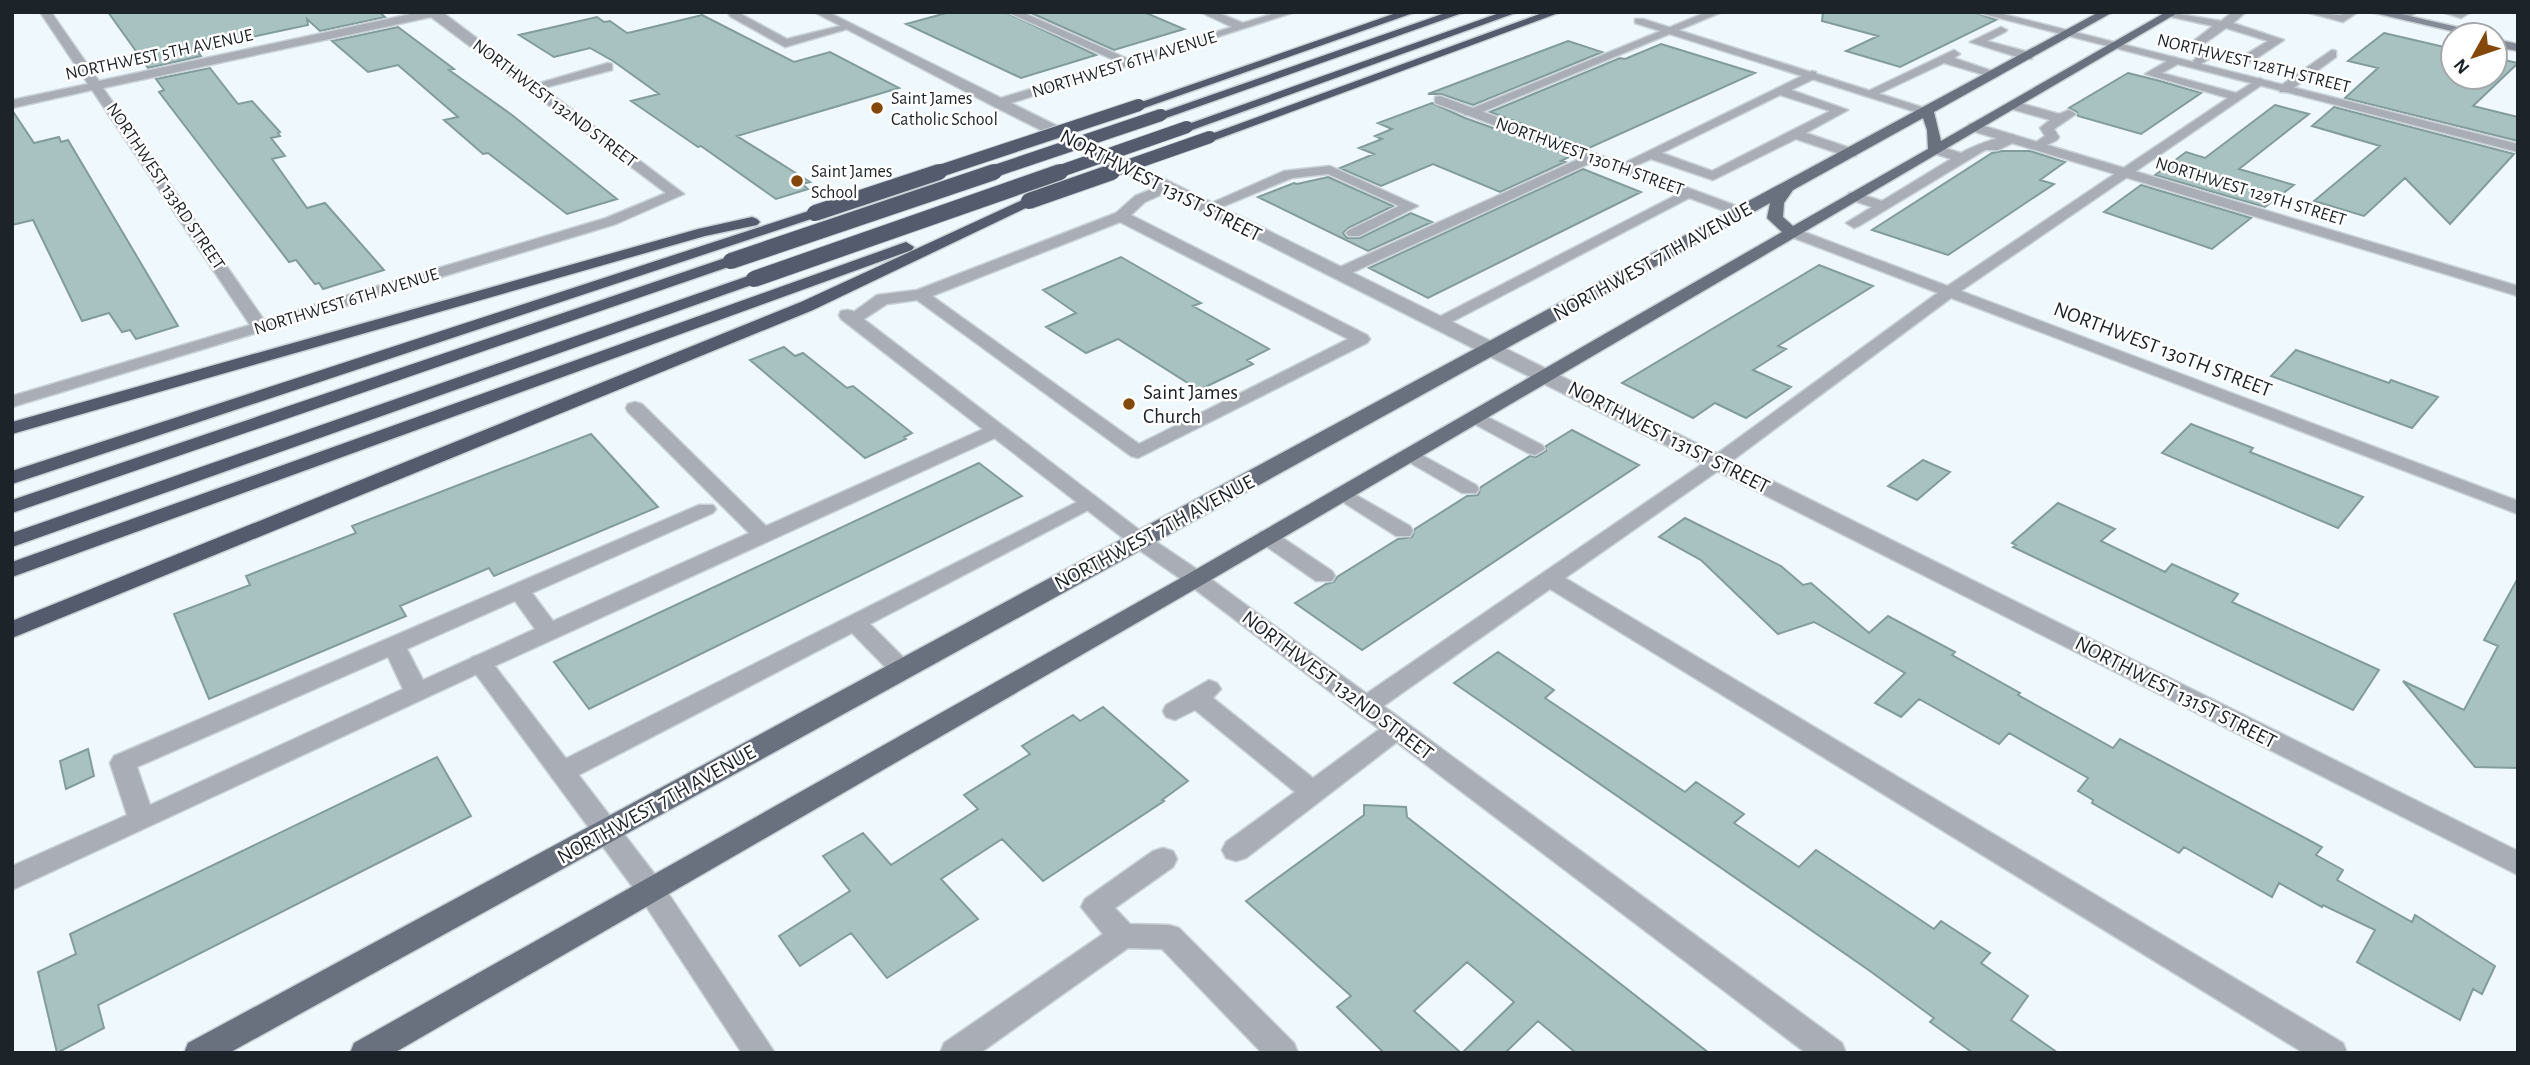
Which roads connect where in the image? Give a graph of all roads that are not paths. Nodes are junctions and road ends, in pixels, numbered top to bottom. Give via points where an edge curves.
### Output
1 (46, 12) edge
2 (819, 12) edge
3 (1012, 12) edge
4 (1205, 12) edge
5 (1290, 12) edge
6 (1411, 12) edge
7 (1460, 12) edge
8 (1513, 12) edge
9 (1556, 12) edge
10 (1717, 12) edge
11 (1981, 12) edge
12 (2108, 12) edge
13 (2241, 12) edge
14 (2311, 12) edge
15 (2353, 12) edge
16 (2361, 12) edge
17 (2375, 12) edge
18 (2447, 12) edge
19 (2466, 12) edge
20 (434, 13) edge
21 (2172, 13) edge
22 (2401, 14) edge
23 (735, 15) dead end
24 (1639, 21) dead end
25 (2439, 23) edge
26 (2223, 25) junction
27 (848, 27) junction
28 (1243, 27) junction
29 (2001, 30) dead end
30 (2439, 30) edge
31 (1671, 31) junction
32 (2067, 34) junction
33 (2115, 46) junction
34 (2209, 54) junction
35 (2332, 54) dead end
36 (2028, 56) junction
37 (2174, 61) junction
38 (1129, 62) junction
39 (2192, 65) junction
40 (608, 67) dead end
41 (1995, 74) junction
42 (1812, 75) junction
43 (2260, 82) junction
44 (98, 85) junction
45 (532, 87) junction
46 (2284, 89) junction
47 (1780, 91) junction
48 (1870, 93) junction
49 (2238, 97) junction
50 (1440, 100) dead end
51 (998, 103) junction
52 (12, 104) edge
53 (1960, 105) junction
54 (2013, 105) junction
55 (1927, 111) junction
56 (1471, 112) junction
57 (1974, 127) junction
58 (1795, 134) junction
59 (2011, 138) junction
60 (2037, 146) junction
61 (2518, 148) edge
62 (1935, 149) junction
63 (1851, 153) junction
64 (1650, 154) junction
65 (1592, 157) junction
66 (1962, 158) junction
67 (1621, 168) junction
68 (1902, 169) junction
69 (2125, 173) junction
70 (1930, 177) junction
71 (1788, 186) junction
72 (1167, 187) junction
73 (1688, 193) junction
74 (677, 194) joint
75 (1854, 196) junction
76 (1029, 201) junction
77 (1884, 206) junction
78 (1208, 208) junction
79 (1740, 212) junction
80 (1121, 216) junction
81 (1854, 223) dead end
82 (1791, 232) junction
83 (1354, 233) dead end
84 (707, 239) junction
85 (1339, 273) junction
86 (2518, 291) edge
87 (1949, 292) junction
88 (920, 295) junction
89 (1436, 323) junction
90 (260, 327) junction
91 (1492, 350) junction
92 (1544, 375) junction
93 (12, 402) edge
94 (635, 408) dead end
95 (1474, 416) junction
96 (12, 428) edge
97 (997, 430) junction
98 (1535, 449) dead end
99 (1409, 454) junction
100 (1718, 462) junction
101 (12, 478) edge
102 (1469, 489) dead end
103 (1342, 493) junction
104 (1089, 502) junction
105 (12, 507) edge
106 (2518, 508) edge
107 (706, 509) dead end
108 (1403, 531) dead end
109 (763, 535) junction
110 (1267, 537) junction
111 (12, 540) edge
112 (1139, 540) junction
113 (12, 570) edge
114 (1324, 576) dead end
115 (1195, 579) junction
116 (1550, 579) junction
117 (519, 591) junction
118 (854, 622) junction
119 (12, 630) edge
120 (549, 631) junction
121 (393, 645) junction
122 (480, 663) junction
123 (902, 670) junction
124 (417, 692) junction
125 (1193, 699) dead end
126 (1366, 706) junction
127 (1397, 729) junction
128 (562, 772) junction
129 (1313, 793) junction
130 (142, 820) junction
131 (608, 831) junction
132 (1236, 850) dead end
133 (1163, 859) dead end
134 (2518, 864) edge
135 (12, 879) edge
136 (650, 889) junction
137 (1123, 936) junction
138 (199, 1053) edge
139 (365, 1053) edge
140 (760, 1053) edge
141 (955, 1053) edge
142 (1283, 1053) edge
143 (1831, 1053) edge
144 (2332, 1053) edge

1 - 44 street, NORTHWEST 133RD STREET
2 - 27 street, NORTHWEST 131ST STREET
3 - 38 street
4 - 28 street
5 - 28 street, NORTHWEST 6TH AVENUE
6 - 84 highway, bridge via 815,213
7 - 105 highway, bridge
8 - 111 highway, bridge
9 - 76 highway, bridge
10 - 31 street
11 - 32 street, NORTHWEST 128TH STREET
12 - 32 main road, NORTHWEST 7TH AVENUE
13 - 26 street
14 - 15 street via 2343,19
16 - 30 street
17 - 22 street
18 - 19 street
20 - 44 street, NORTHWEST 5TH AVENUE
20 - 45 street, NORTHWEST 132ND STREET
21 - 26 street
21 - 33 main road, NORTHWEST 7TH AVENUE
22 - 25 street
23 - 27 street via 785,43
24 - 31 street
26 - 34 street via 2189,49
26 - 34 street via 2278,40 2247,59
27 - 51 street, NORTHWEST 131ST STREET
28 - 38 street, NORTHWEST 6TH AVENUE
29 - 36 street via 1976,42
31 - 42 street
31 - 56 street
32 - 33 street, NORTHWEST 128TH STREET
32 - 36 main road, NORTHWEST 7TH AVENUE
33 - 37 street, NORTHWEST 128TH STREET
33 - 54 main road, NORTHWEST 7TH AVENUE
34 - 39 street
35 - 46 street
36 - 41 main road, NORTHWEST 7TH AVENUE
37 - 39 street, NORTHWEST 128TH STREET
37 - 49 street via 2151,74
38 - 51 street, NORTHWEST 6TH AVENUE
39 - 43 street, NORTHWEST 128TH STREET
40 - 45 street
41 - 48 street via 1948,57
41 - 53 main road, NORTHWEST 7TH AVENUE
42 - 47 street
42 - 48 street
43 - 46 street, NORTHWEST 128TH STREET
43 - 49 street
44 - 52 street, NORTHWEST 5TH AVENUE
44 - 90 street, NORTHWEST 133RD STREET
45 - 74 street, NORTHWEST 132ND STREET
46 - 61 street, NORTHWEST 128TH STREET
47 - 58 street via 1841,110
47 - 64 street
48 - 55 street
49 - 69 street
50 - 56 street, NORTHWEST 130TH STREET
51 - 72 street, NORTHWEST 131ST STREET
53 - 55 main road, NORTHWEST 7TH AVENUE
53 - 57 main road
54 - 57 main road, NORTHWEST 7TH AVENUE
54 - 60 street via 2065,117 2047,128 2052,138
55 - 62 main road
55 - 63 main road, NORTHWEST 7TH AVENUE
56 - 65 street, NORTHWEST 130TH STREET
57 - 59 street, NORTHWEST 129TH STREET
57 - 62 main road, NORTHWEST 7TH AVENUE
58 - 63 street
58 - 64 street via 1713,176
59 - 60 street, NORTHWEST 129TH STREET
59 - 66 street
60 - 69 street, NORTHWEST 129TH STREET
62 - 66 street
62 - 68 main road, NORTHWEST 7TH AVENUE
63 - 71 main road, NORTHWEST 7TH AVENUE
64 - 67 street
65 - 67 street, NORTHWEST 130TH STREET
65 - 85 street
66 - 70 street
67 - 73 street, NORTHWEST 130TH STREET
68 - 70 street
68 - 75 main road, NORTHWEST 7TH AVENUE
69 - 86 street, NORTHWEST 129TH STREET
69 - 87 street
70 - 77 street
71 - 79 main road, NORTHWEST 7TH AVENUE
71 - 82 main road via 1777,203 1775,218
72 - 78 street, NORTHWEST 131ST STREET
72 - 80 street via 1140,198
73 - 79 street, NORTHWEST 130TH STREET
73 - 89 street
74 - 90 street, NORTHWEST 6TH AVENUE via 611,221
75 - 77 street
75 - 82 main road, NORTHWEST 7TH AVENUE
76 - 113 highway
76 - 119 highway via 807,306
77 - 81 street
78 - 83 street via 1289,174 1330,170 1411,206
78 - 85 street, NORTHWEST 131ST STREET
79 - 91 main road, NORTHWEST 7TH AVENUE
80 - 88 street
80 - 88 street via 1361,339 1138,452
82 - 87 street, NORTHWEST 130TH STREET
82 - 92 main road, NORTHWEST 7TH AVENUE
84 - 96 highway
84 - 101 highway
85 - 89 street, NORTHWEST 131ST STREET
87 - 100 street
87 - 106 street, NORTHWEST 130TH STREET
88 - 97 street, NORTHWEST 132ND STREET via 883,299 850,317
89 - 91 street, NORTHWEST 131ST STREET
90 - 93 street, NORTHWEST 6TH AVENUE
91 - 92 street, NORTHWEST 131ST STREET
91 - 112 main road, NORTHWEST 7TH AVENUE
92 - 95 main road, NORTHWEST 7TH AVENUE
92 - 100 street, NORTHWEST 131ST STREET
94 - 109 street
95 - 98 street
95 - 99 main road, NORTHWEST 7TH AVENUE
97 - 104 street, NORTHWEST 132ND STREET
97 - 109 street
99 - 102 street
99 - 103 main road, NORTHWEST 7TH AVENUE
100 - 116 street
100 - 134 street, NORTHWEST 131ST STREET
103 - 108 street
103 - 110 main road, NORTHWEST 7TH AVENUE
104 - 112 street, NORTHWEST 132ND STREET
104 - 118 street
107 - 117 street
109 - 120 street
110 - 114 street
110 - 115 main road, NORTHWEST 7TH AVENUE
112 - 115 street, NORTHWEST 132ND STREET
112 - 123 main road, NORTHWEST 7TH AVENUE
115 - 126 street, NORTHWEST 132ND STREET
115 - 136 main road, NORTHWEST 7TH AVENUE
116 - 126 street
116 - 144 street
117 - 120 street
117 - 121 street
118 - 123 street
118 - 128 street
120 - 122 street
121 - 124 street
121 - 130 street via 123,763
122 - 124 street
122 - 128 street
123 - 131 main road, NORTHWEST 7TH AVENUE
124 - 130 street
125 - 129 street
126 - 127 street, NORTHWEST 132ND STREET
127 - 129 street
127 - 143 street, NORTHWEST 132ND STREET
128 - 131 street
129 - 132 street
130 - 135 street
131 - 136 street
131 - 138 main road, NORTHWEST 7TH AVENUE
133 - 137 street via 1095,907
136 - 139 main road, NORTHWEST 7TH AVENUE
136 - 140 street
137 - 141 street
137 - 142 street via 1169,937

